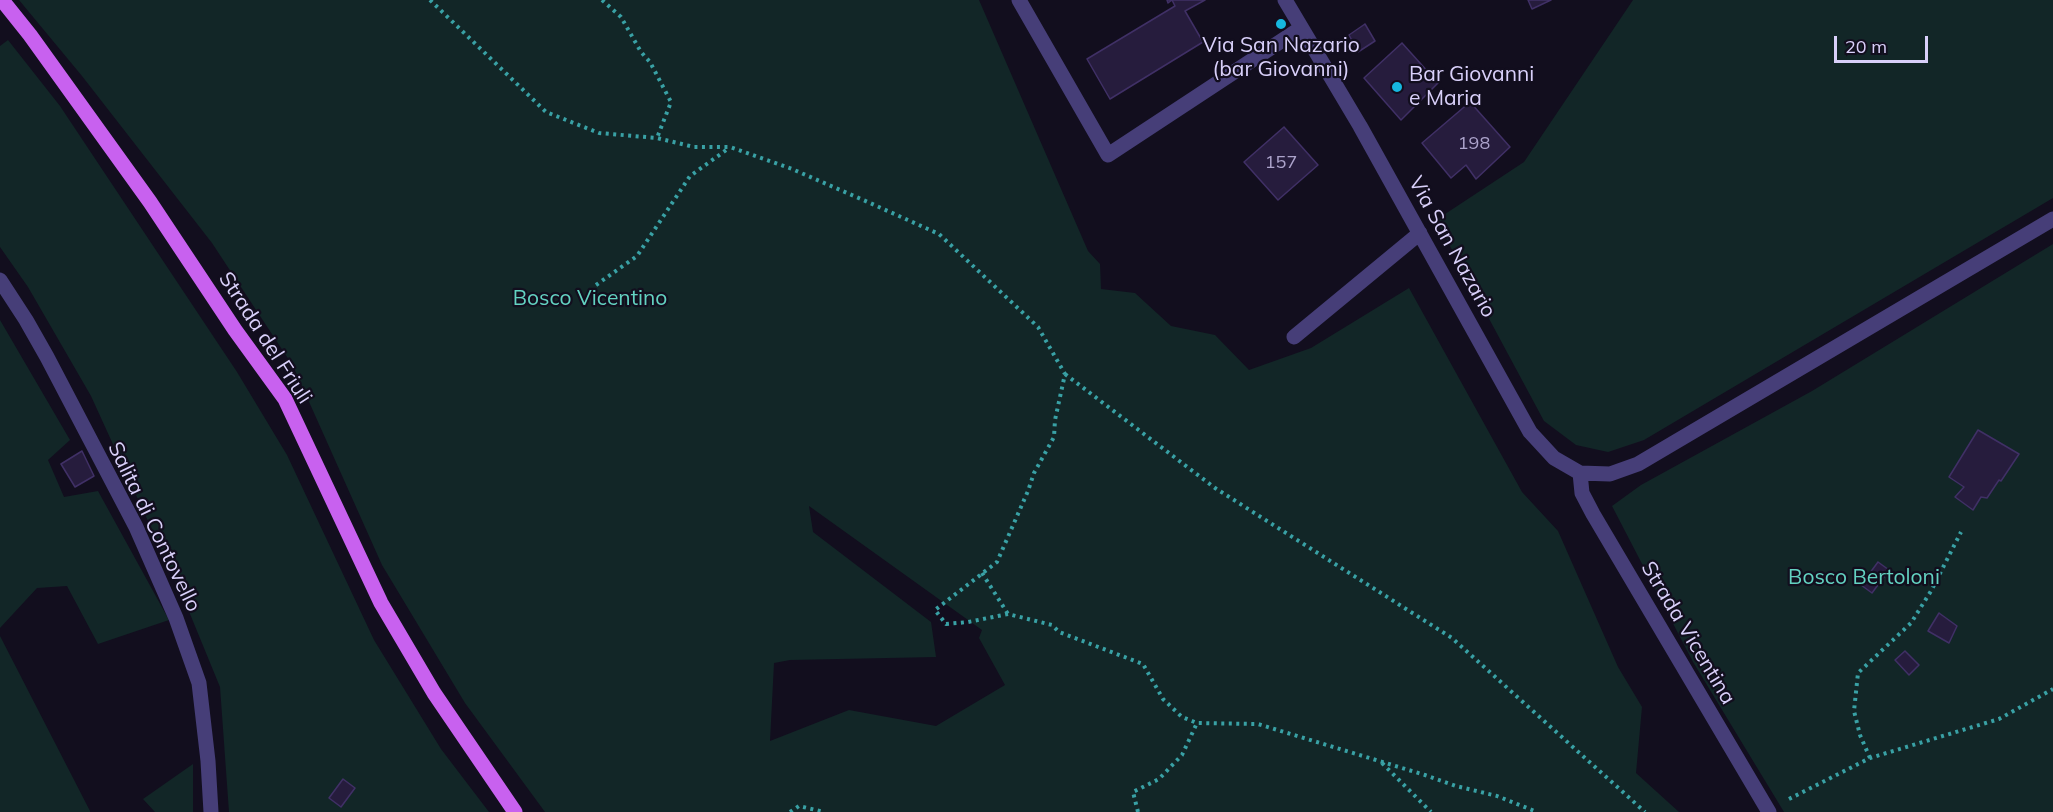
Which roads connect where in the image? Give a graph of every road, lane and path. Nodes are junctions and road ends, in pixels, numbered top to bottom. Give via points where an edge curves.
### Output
1 (2, 0) edge
2 (430, 0) edge
3 (602, 0) edge
4 (1019, 0) edge
5 (1285, 0) edge
6 (1301, 28) junction
7 (657, 138) junction
8 (729, 147) junction
9 (2053, 219) edge
10 (1420, 233) junction
11 (0, 280) edge
12 (596, 285) dead end
13 (1294, 337) dead end
14 (1065, 374) junction
15 (1580, 473) junction
16 (1961, 532) dead end
17 (982, 573) junction
18 (1008, 614) junction
19 (2053, 689) edge
20 (1197, 723) junction
21 (1870, 758) junction
22 (1382, 762) junction
23 (1769, 811) edge
24 (212, 812) edge
25 (515, 812) edge
26 (790, 812) edge
27 (824, 812) edge
28 (1138, 812) edge
29 (1431, 812) edge
30 (1537, 812) edge
31 (1646, 812) edge

1 - 25 main road, Strada del Friuli via 150,202 285,399 381,603 434,693
2 - 7 path via 546,112 599,133
3 - 7 path via 621,17 671,102
4 - 6 street via 1108,155
5 - 6 street, Via San Nazario
6 - 10 street, Via San Nazario
7 - 8 path via 694,147
8 - 12 path via 690,176 637,256
8 - 14 path via 792,169 939,234 1038,327
9 - 15 street via 1638,464 1610,474
10 - 13 street
10 - 15 street, Via San Nazario via 1530,432 1554,458
11 - 24 street, Salita di Contovello via 42,348 135,527 176,618 199,683
14 - 17 path via 1054,437 996,562
14 - 31 path via 1215,488 1452,638
15 - 23 street, Strada Vicentina via 1582,493 1593,514
16 - 21 path via 1911,623 1858,673 1854,711
17 - 18 path
17 - 18 path via 935,610 946,624
18 - 20 path via 1052,625 1059,632 1143,664 1163,699 1182,717
19 - 21 path via 1999,719
20 - 22 path via 1258,724
20 - 28 path via 1182,755 1160,779 1133,792
21 - 23 path
22 - 29 path
22 - 30 path
26 - 27 path via 799,806

